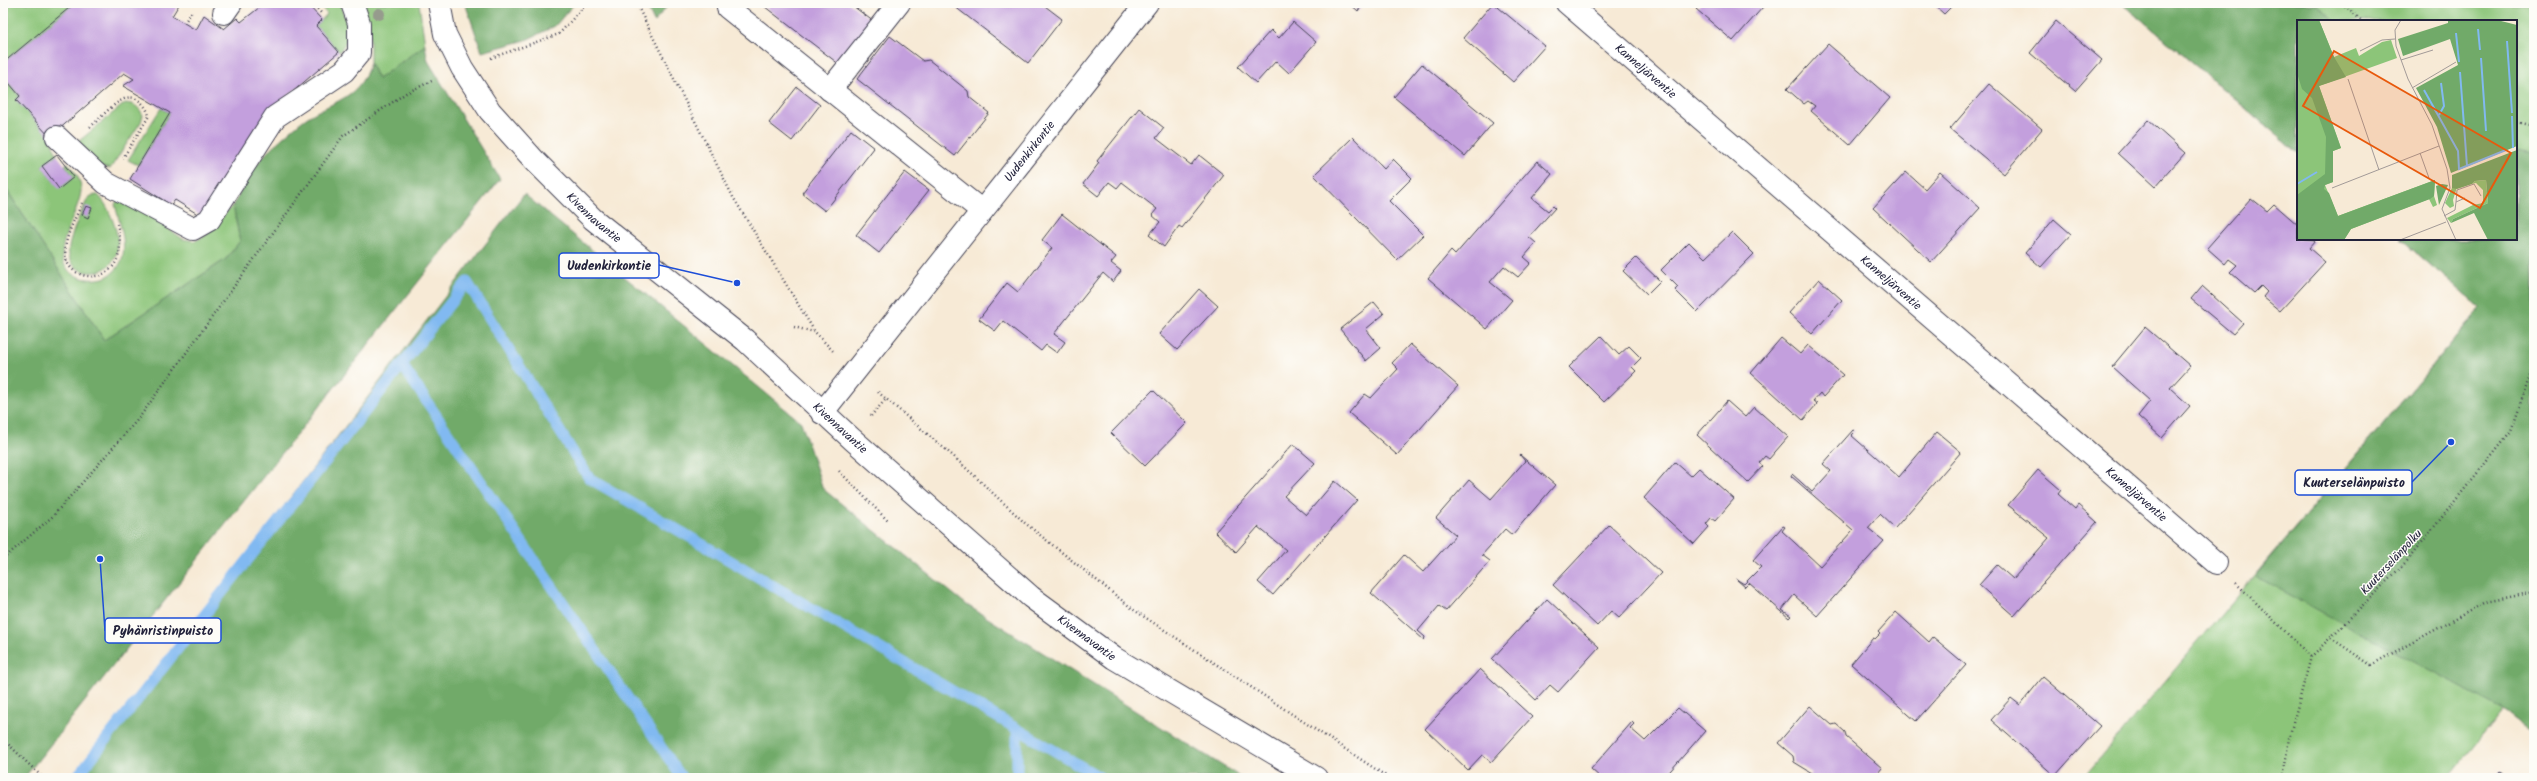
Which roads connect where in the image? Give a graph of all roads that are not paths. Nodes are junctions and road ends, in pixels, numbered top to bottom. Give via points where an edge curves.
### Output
1 (352, 3) edge
2 (439, 3) edge
3 (899, 3) edge
4 (1147, 3) edge
5 (1567, 3) edge
6 (728, 8) dead end
7 (830, 90) junction
8 (61, 142) road end
9 (982, 211) junction
10 (822, 413) junction
11 (2216, 563) road end
12 (1316, 778) edge

1 - 8 street via 359,23 359,53 344,71 275,117 209,220 193,229 106,183
2 - 10 street, Kivennavantie via 445,34 462,68 495,116 535,161 590,216 745,340
3 - 7 street
4 - 9 street, Uudenkirkontie
5 - 11 street, Kanneljärventie
6 - 7 street
7 - 9 street
9 - 10 street, Uudenkirkontie
10 - 12 street, Kivennavantie via 1031,597 1079,633 1128,667

